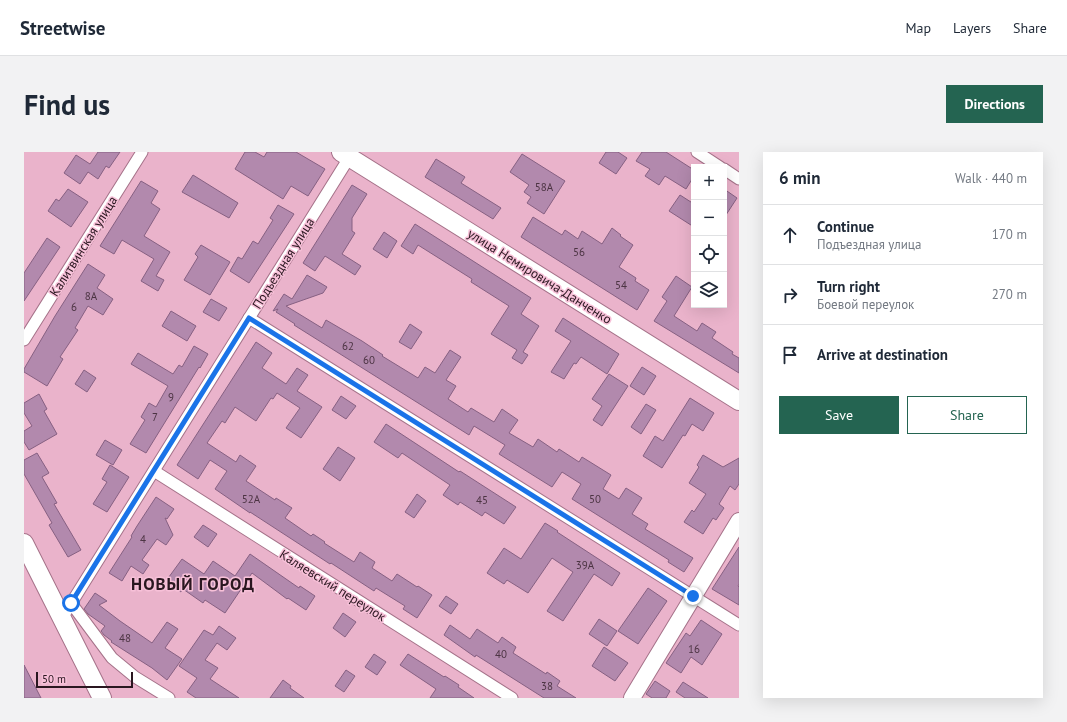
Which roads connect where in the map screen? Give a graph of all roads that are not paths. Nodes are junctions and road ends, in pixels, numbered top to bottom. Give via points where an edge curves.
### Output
1 (142, 152) edge
2 (697, 152) edge
3 (347, 154) edge
4 (715, 164) edge
5 (727, 171) edge
6 (739, 179) edge
7 (249, 318) junction
8 (24, 340) edge
9 (739, 401) edge
10 (154, 471) junction
11 (739, 521) edge
12 (24, 543) edge
13 (693, 596) junction
14 (71, 603) junction
15 (62, 618) junction
16 (739, 626) edge
17 (102, 698) edge
18 (169, 698) edge
19 (512, 698) edge
20 (632, 698) edge

1 - 8 street, Калитвинская улица
2 - 4 street
3 - 7 street, Подъездная улица
3 - 9 main road, улица Немировича-Данченко
5 - 6 street
7 - 10 street, Подъездная улица
7 - 13 street
10 - 14 street, Подъездная улица
10 - 19 street, Каляевский переулок
11 - 13 street
12 - 15 main road
13 - 16 street
13 - 20 street
14 - 15 street, Подъездная улица
14 - 18 street via 112,658
15 - 17 main road

